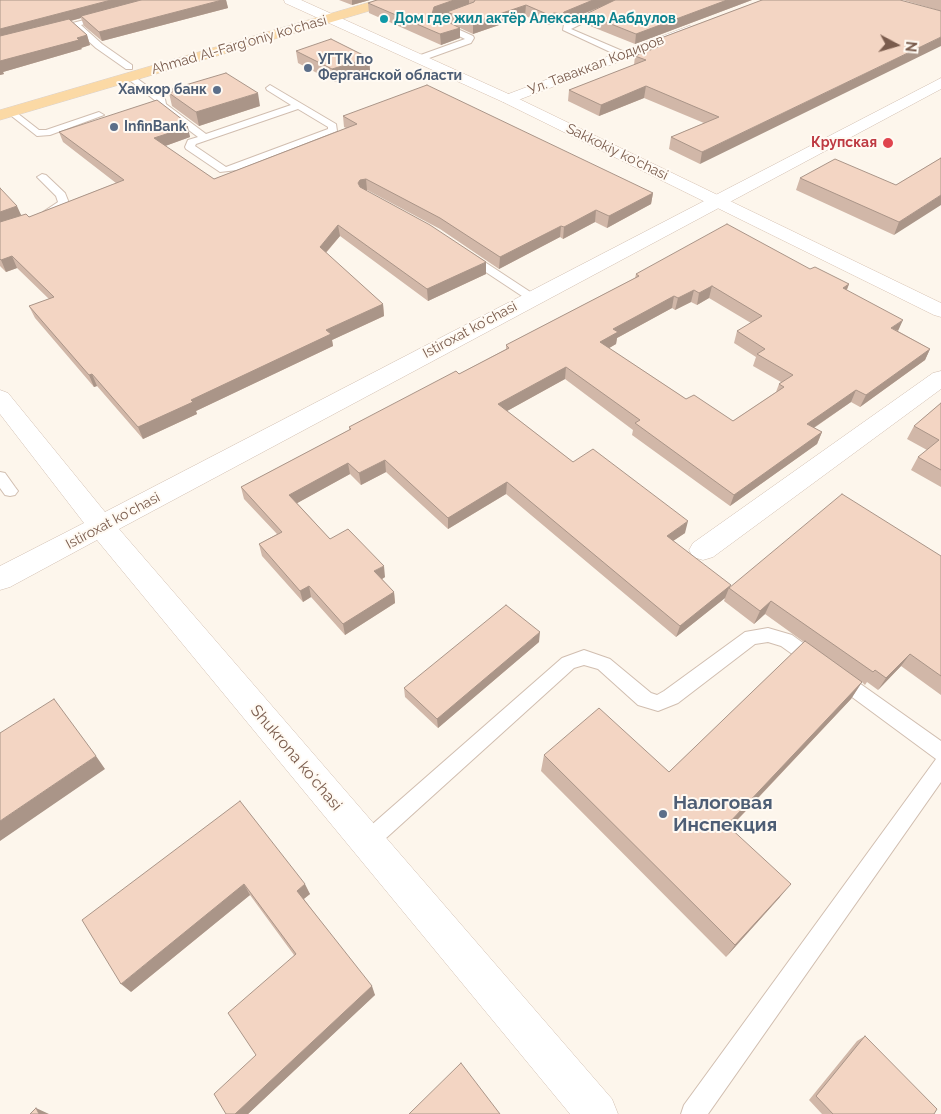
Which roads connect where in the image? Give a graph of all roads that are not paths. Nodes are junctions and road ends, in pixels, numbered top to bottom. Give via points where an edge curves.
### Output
1 (290, 0) edge
2 (360, 0) edge
3 (391, 0) edge
4 (611, 8) edge
5 (470, 9) edge
6 (111, 14) edge
7 (322, 16) junction
8 (75, 24) junction
9 (706, 24) edge
10 (47, 31) edge
11 (624, 55) junction
12 (418, 59) junction
13 (130, 72) junction
14 (941, 83) edge
15 (270, 88) dead end
16 (508, 99) junction
17 (298, 105) junction
18 (4, 110) edge
19 (99, 115) dead end
20 (205, 138) junction
21 (42, 177) dead end
22 (716, 201) junction
23 (34, 218) edge
24 (460, 249) edge
25 (532, 297) junction
26 (941, 312) edge
27 (941, 378) edge
28 (0, 398) edge
29 (0, 477) edge
30 (10, 491) dead end
31 (102, 527) junction
32 (703, 550) dead end
33 (0, 579) edge
34 (941, 752) edge
35 (941, 766) edge
36 (367, 842) junction
37 (597, 1114) edge
38 (694, 1114) edge

1 - 7 street, Sakkokiy ko'chasi
2 - 7 main road, Ahmad Al-Farg'oniy ko'chasi
3 - 7 main road, Ahmad Al-Farg'oniy ko'chasi
4 - 11 lane via 568,26 567,30
5 - 12 lane via 437,22 470,38 468,41
6 - 8 lane
7 - 12 street, Sakkokiy ko'chasi
7 - 13 main road, Ahmad Al-Farg'oniy ko'chasi
8 - 10 lane
8 - 13 lane
9 - 11 street, Ул. Таваккал Кодиров
11 - 16 street, Ул. Таваккал Кодиров
12 - 16 street, Sakkokiy ko'chasi
13 - 18 main road, Ahmad Al-Farg'oniy ko'chasi
13 - 20 lane via 162,101 161,105
14 - 22 street, Istiroxat koʻchasi
15 - 17 lane
16 - 22 street, Sakkokiy ko'chasi
17 - 20 lane
17 - 20 lane via 333,126 332,131 224,170 190,147 191,142
18 - 19 lane via 37,133 47,133
21 - 23 lane via 62,196 64,203
22 - 25 street, Istiroxat koʻchasi
22 - 26 street, Sakkokiy ko'chasi
24 - 25 lane
25 - 31 street, Istiroxat koʻchasi
27 - 32 street
28 - 31 street, Shukrona koʻchasi
29 - 30 lane
31 - 33 street, Istiroxat koʻchasi
31 - 36 street, Shukrona koʻchasi
34 - 36 lane via 786,640 768,635 751,637 671,697 658,703 645,699 604,664 584,657 568,663
35 - 38 lane
36 - 37 street, Shukrona koʻchasi

